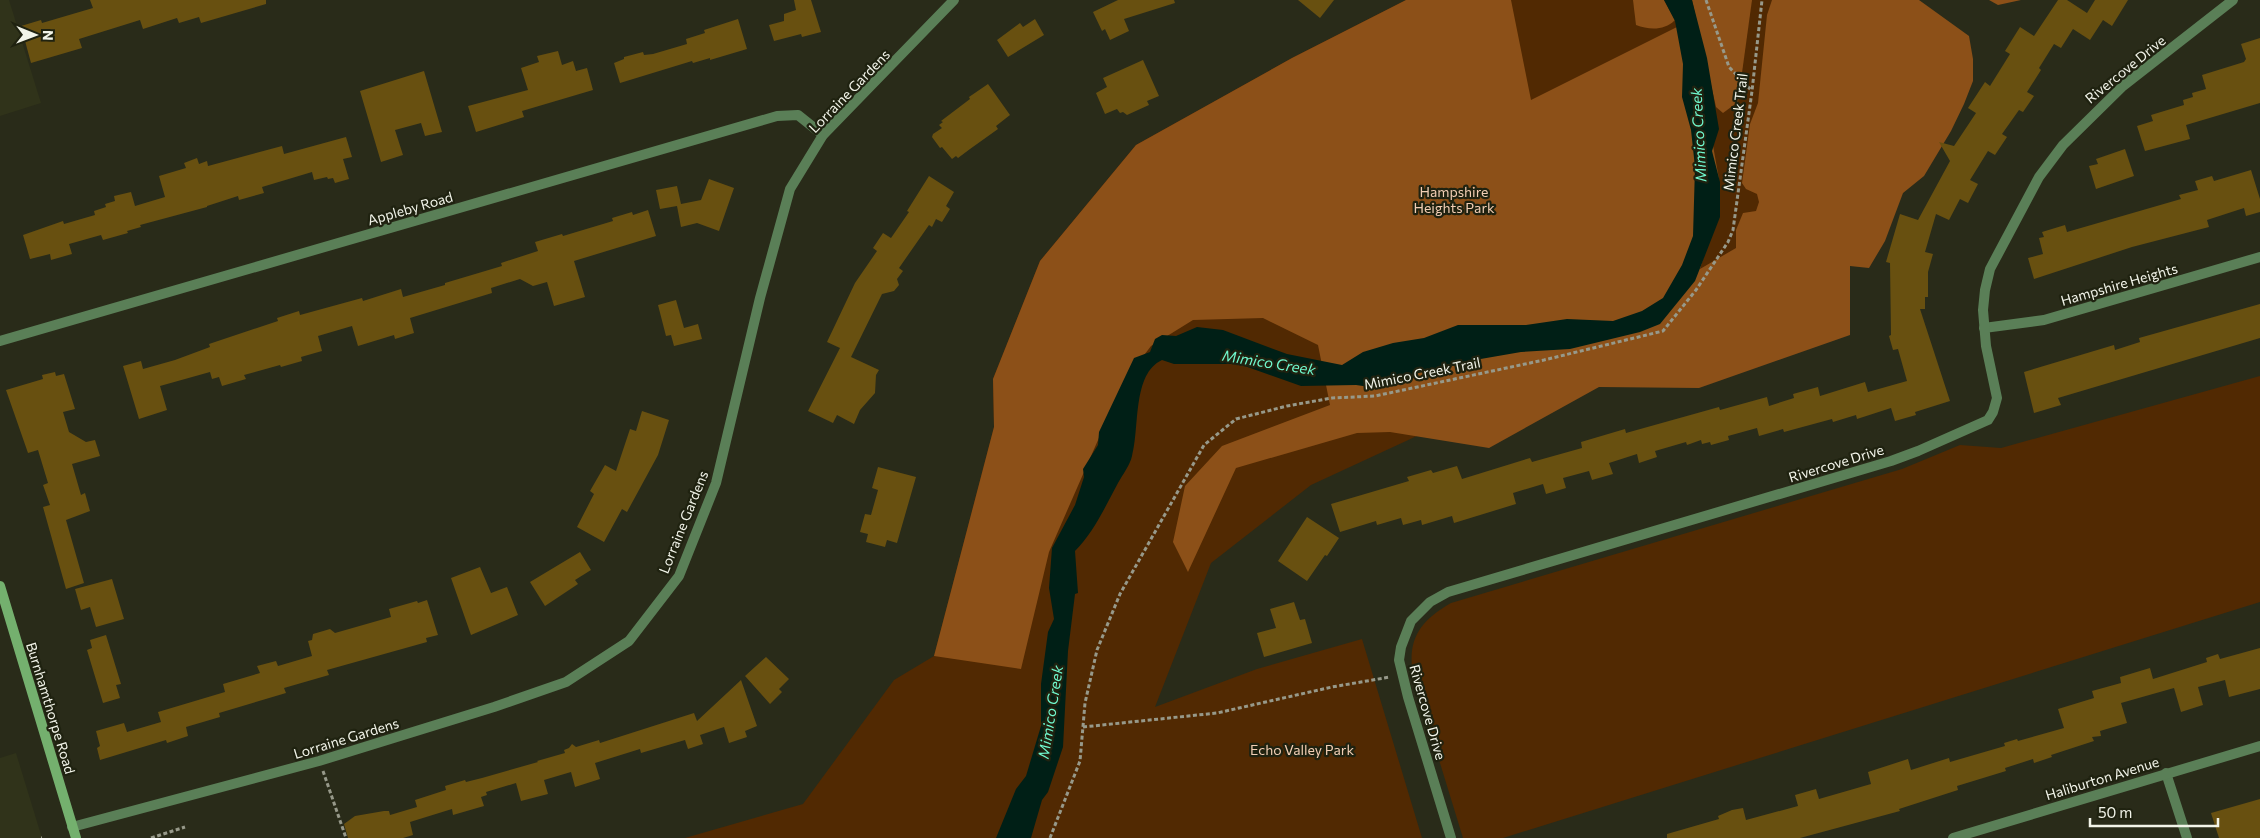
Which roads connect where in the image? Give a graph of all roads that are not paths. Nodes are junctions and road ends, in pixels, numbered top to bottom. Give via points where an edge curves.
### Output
1 (954, 0) edge
2 (2233, 0) edge
3 (823, 135) junction
4 (2260, 257) edge
5 (1984, 328) junction
6 (0, 340) edge
7 (0, 586) edge
8 (2, 599) edge
9 (2260, 746) edge
10 (2166, 773) junction
11 (72, 827) junction
12 (76, 838) edge
13 (1451, 838) edge
14 (1953, 838) edge
15 (2187, 838) edge

1 - 3 street, Lorraine Gardens
2 - 5 street, Rivercove Drive via 2123,86 2063,145 2039,177 1990,269 1985,290
3 - 6 street, Appleby Road via 798,115 777,116
3 - 11 street, Lorraine Gardens via 790,189 716,483 679,576 629,640 566,682 494,707 319,761
4 - 5 street, Hampshire Heights via 2044,320
5 - 13 street, Rivercove Drive via 1996,398 1994,412 1988,420 1891,461 1448,592 1430,602 1411,621 1400,647 1399,660 1401,676
7 - 8 main road, Burnhamthorpe Road
8 - 11 main road, Burnhamthorpe Road
9 - 10 street, Haliburton Avenue
10 - 14 street, Haliburton Avenue
10 - 15 street
11 - 12 main road, Burnhamthorpe Road

